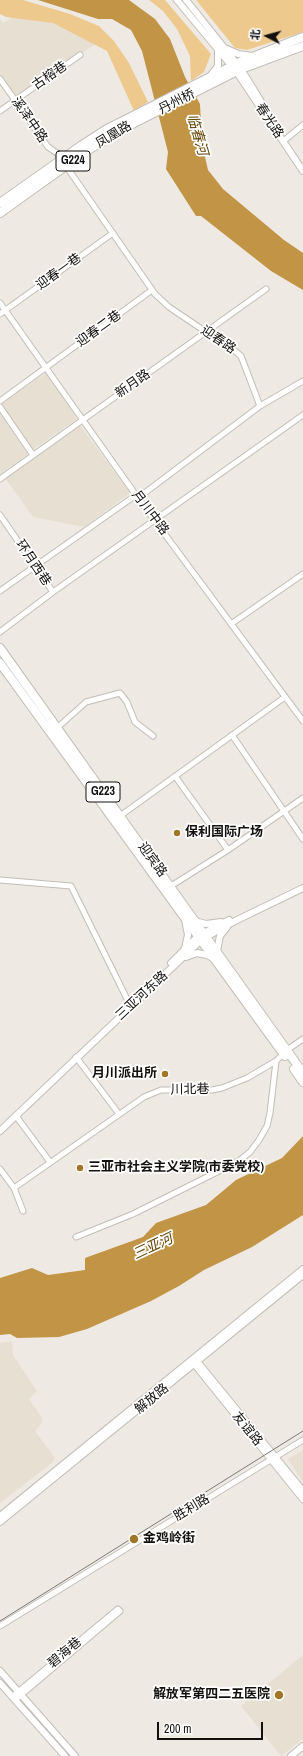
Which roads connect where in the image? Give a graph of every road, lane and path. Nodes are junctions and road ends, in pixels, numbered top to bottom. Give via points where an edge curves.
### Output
1 (177, 0) edge
2 (186, 0) edge
3 (303, 37) edge
4 (303, 46) edge
5 (220, 48) junction
6 (80, 55) dead end
7 (256, 55) junction
8 (236, 68) junction
9 (208, 78) junction
10 (0, 79) edge
11 (200, 86) junction
12 (15, 101) junction
13 (0, 111) edge
14 (149, 112) junction
15 (303, 125) edge
16 (286, 139) junction
17 (61, 159) junction
18 (303, 164) edge
19 (66, 166) junction
20 (303, 171) edge
21 (0, 203) edge
22 (0, 213) edge
23 (113, 233) junction
24 (266, 289) dead end
25 (152, 290) junction
26 (0, 303) edge
27 (5, 311) junction
28 (0, 314) edge
29 (206, 332) junction
30 (46, 367) junction
31 (303, 382) edge
32 (0, 401) edge
33 (260, 406) junction
34 (0, 407) edge
35 (303, 415) edge
36 (83, 420) junction
37 (33, 455) junction
38 (0, 479) edge
39 (137, 496) junction
40 (0, 515) edge
41 (155, 519) junction
42 (35, 566) junction
43 (303, 574) edge
44 (0, 591) edge
45 (53, 592) junction
46 (231, 624) junction
47 (0, 632) edge
48 (0, 648) edge
49 (0, 663) edge
50 (285, 697) junction
51 (303, 721) edge
52 (57, 728) junction
53 (232, 735) junction
54 (152, 736) dead end
55 (176, 776) junction
56 (303, 798) edge
57 (284, 810) junction
58 (120, 816) junction
59 (303, 839) edge
60 (228, 850) junction
61 (0, 880) edge
62 (303, 884) edge
63 (171, 886) junction
64 (303, 888) edge
65 (184, 917) junction
66 (195, 921) junction
67 (228, 923) junction
68 (202, 937) junction
69 (184, 950) junction
70 (215, 954) junction
71 (180, 960) junction
72 (130, 1003) junction
73 (303, 1039) edge
74 (285, 1052) junction
75 (76, 1057) junction
76 (276, 1061) junction
77 (303, 1073) edge
78 (303, 1082) edge
79 (119, 1114) junction
80 (16, 1116) junction
81 (0, 1125) edge
82 (0, 1131) edge
83 (50, 1162) junction
84 (0, 1169) edge
85 (14, 1188) junction
86 (23, 1211) dead end
87 (76, 1237) dead end
88 (303, 1269) edge
89 (302, 1277) edge
90 (194, 1361) junction
91 (303, 1440) edge
92 (274, 1459) junction
93 (303, 1491) edge
94 (303, 1499) edge
95 (0, 1516) edge
96 (0, 1522) edge
97 (119, 1610) dead end
98 (0, 1626) edge
99 (0, 1671) edge
100 (0, 1683) edge
101 (20, 1694) junction
102 (14, 1699) junction
103 (303, 1746) edge
104 (303, 1751) edge
105 (64, 1756) edge
106 (75, 1756) edge
107 (291, 1756) edge
108 (297, 1756) edge

1 - 5 main road
2 - 5 main road
3 - 7 highway, G224
4 - 8 highway, G224
5 - 7 main road via 238,54
5 - 8 main road
5 - 9 main road via 218,66
6 - 12 street, 古榕巷
7 - 8 highway, G224
8 - 9 highway, G224
8 - 11 highway, G224
8 - 16 main road, 春光路
8 - 20 main road, 春光路
9 - 11 highway, G224
10 - 12 street, 溪泽中路
11 - 14 highway, 丹州桥 / G224
12 - 13 street, 古榕巷
12 - 17 street, 溪泽中路 via 48,147
14 - 17 highway, 凤凰路 / G224 via 107,129
14 - 19 highway, 凤凰路 / G224
15 - 16 street
16 - 18 main road, 春光路
17 - 21 highway, 凤凰路 / G224
19 - 22 highway, 凤凰路 / G224
19 - 23 street, 迎春路
23 - 25 street, 迎春路
23 - 27 street, 迎春一巷
24 - 29 street, 新月路
25 - 29 street, 迎春路 via 169,307
25 - 30 street, 迎春二巷
26 - 27 street, 月川中路
27 - 28 street, 迎春一巷
27 - 30 street, 月川中路
29 - 33 street, 迎春路 via 241,356
29 - 36 street, 新月路
30 - 32 street, 迎春二巷
30 - 36 street, 月川中路
31 - 33 street
33 - 39 street
34 - 37 street
35 - 41 street
36 - 37 street, 新月路
36 - 39 street, 月川中路
37 - 38 street, 新月路
39 - 41 street, 月川中路
39 - 42 street
40 - 42 street, 环月西巷
41 - 45 street
41 - 46 street, 月川中路
42 - 44 street
42 - 45 street, 环月西巷
43 - 46 street
45 - 47 street
46 - 50 street, 月川中路
48 - 52 highway, 迎宾路 / G223
49 - 65 highway, 迎宾路 / G223
50 - 51 street, 月川中路
50 - 53 street
52 - 54 street via 86,702 120,693 127,702 135,722
52 - 58 highway, 迎宾路 / G223
53 - 55 street
53 - 57 street
55 - 58 street
55 - 60 street
56 - 57 street
57 - 59 street
57 - 60 street
58 - 63 highway, 迎宾路 / G223
60 - 63 street
61 - 72 street via 71,886
62 - 67 main road, 三亚河东路
63 - 66 highway, 迎宾路 / G223
64 - 67 main road, 三亚河东路
65 - 68 highway, 迎宾路 / G223
65 - 69 main road via 188,934
66 - 67 main road
66 - 68 highway, 迎宾路 / G223
67 - 68 main road, 三亚河东路
67 - 70 main road via 220,936
68 - 69 main road, 三亚河东路
68 - 70 highway, 迎宾路 / G223
68 - 71 main road, 三亚河东路
69 - 72 main road, 三亚河东路
70 - 71 main road via 197,953
70 - 74 highway, 迎宾路 / G223
71 - 75 main road, 三亚河东路
72 - 81 main road, 三亚河东路
73 - 74 street, 川北巷
74 - 76 street, 川北巷
74 - 77 highway, 迎宾路 / G223
74 - 78 highway, 迎宾路 / G223
75 - 79 street
75 - 80 main road, 三亚河东路
76 - 79 street, 川北巷 via 247,1078 222,1088 161,1090 144,1097
76 - 87 street via 267,1126 250,1152 239,1161 133,1214
79 - 83 street, 川北巷
80 - 82 main road, 三亚河东路
80 - 83 street
83 - 85 street, 川北巷
84 - 85 street
85 - 86 street
88 - 90 main road, 解放路
89 - 90 main road, 解放路
90 - 92 main road, 友谊路
90 - 95 main road, 解放路
90 - 96 main road, 解放路
91 - 92 street, 胜利路
92 - 93 main road, 友谊路
92 - 94 main road, 友谊路
92 - 98 street, 胜利路
97 - 101 street, 碧海巷
99 - 101 main road
100 - 102 main road
101 - 102 street, 碧海巷
101 - 106 main road
102 - 105 main road
103 - 107 main road
104 - 108 main road

